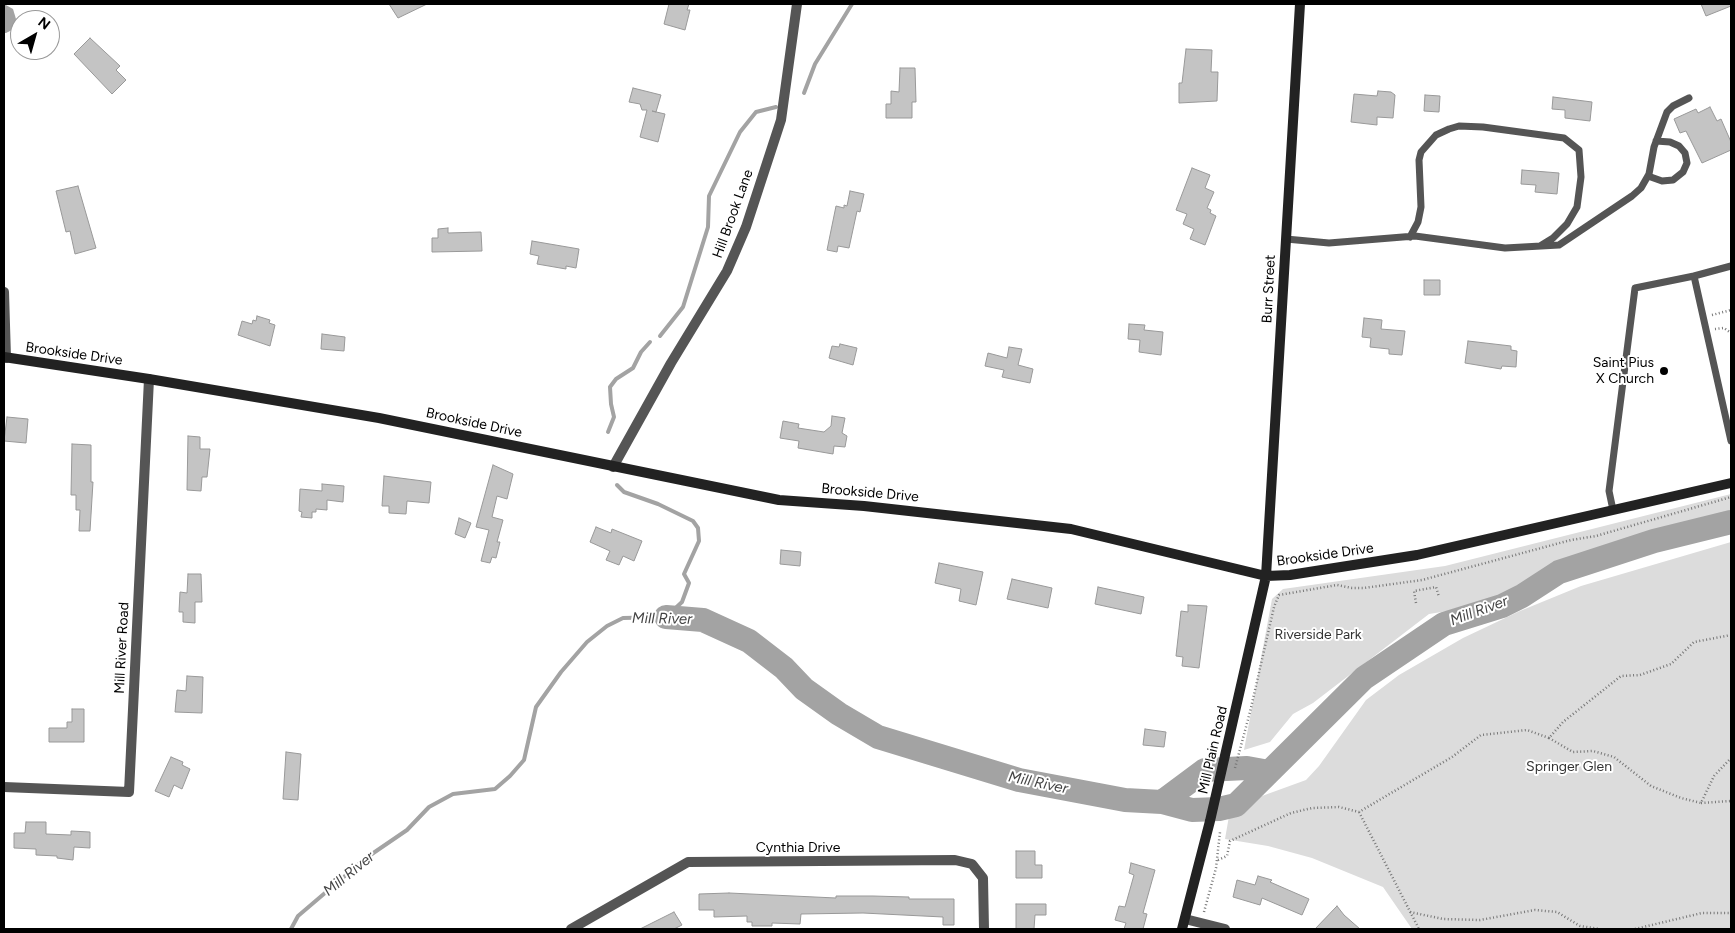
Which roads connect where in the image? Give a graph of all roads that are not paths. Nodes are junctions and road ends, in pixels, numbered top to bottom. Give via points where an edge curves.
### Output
1 (797, 4) edge
2 (1300, 4) edge
3 (1689, 98) dead end
4 (1656, 141) junction
5 (1648, 176) junction
6 (1410, 237) junction
7 (1286, 239) junction
8 (1540, 246) junction
9 (1731, 266) edge
10 (1694, 276) junction
11 (4, 292) edge
12 (5, 358) edge
13 (149, 379) junction
14 (1731, 441) edge
15 (613, 467) junction
16 (1731, 483) edge
17 (1613, 510) junction
18 (1266, 576) junction
19 (4, 787) edge
20 (1183, 924) edge
21 (572, 929) edge
22 (984, 929) edge
23 (1225, 929) edge

1 - 15 street, Hill Brook Lane via 781,120 746,227 727,271
2 - 7 main road, Burr Street
3 - 4 lane via 1667,112
4 - 5 lane
4 - 5 lane via 1679,146 1687,163 1673,180 1662,181
5 - 8 lane via 1632,196 1565,242 1554,247
6 - 7 lane via 1329,243
6 - 8 lane via 1505,248
6 - 8 lane via 1421,207 1419,160 1422,152 1436,135 1449,129 1483,127 1564,138 1579,150 1581,178 1577,207 1567,224
7 - 18 main road, Burr Street
9 - 10 lane
10 - 14 lane
10 - 17 lane via 1635,288 1609,491
11 - 12 street
12 - 13 main road, Brookside Drive
13 - 15 main road, Brookside Drive via 379,418
13 - 19 street, Mill River Road via 130,792
15 - 18 main road, Brookside Drive via 779,500 894,508 1071,529
16 - 17 main road, Brookside Drive
17 - 18 main road, Brookside Drive via 1417,555
18 - 20 main road, Mill Plain Road
20 - 23 street via 1201,923
21 - 22 street, Cynthia Drive via 688,862 954,860 972,864 983,878

